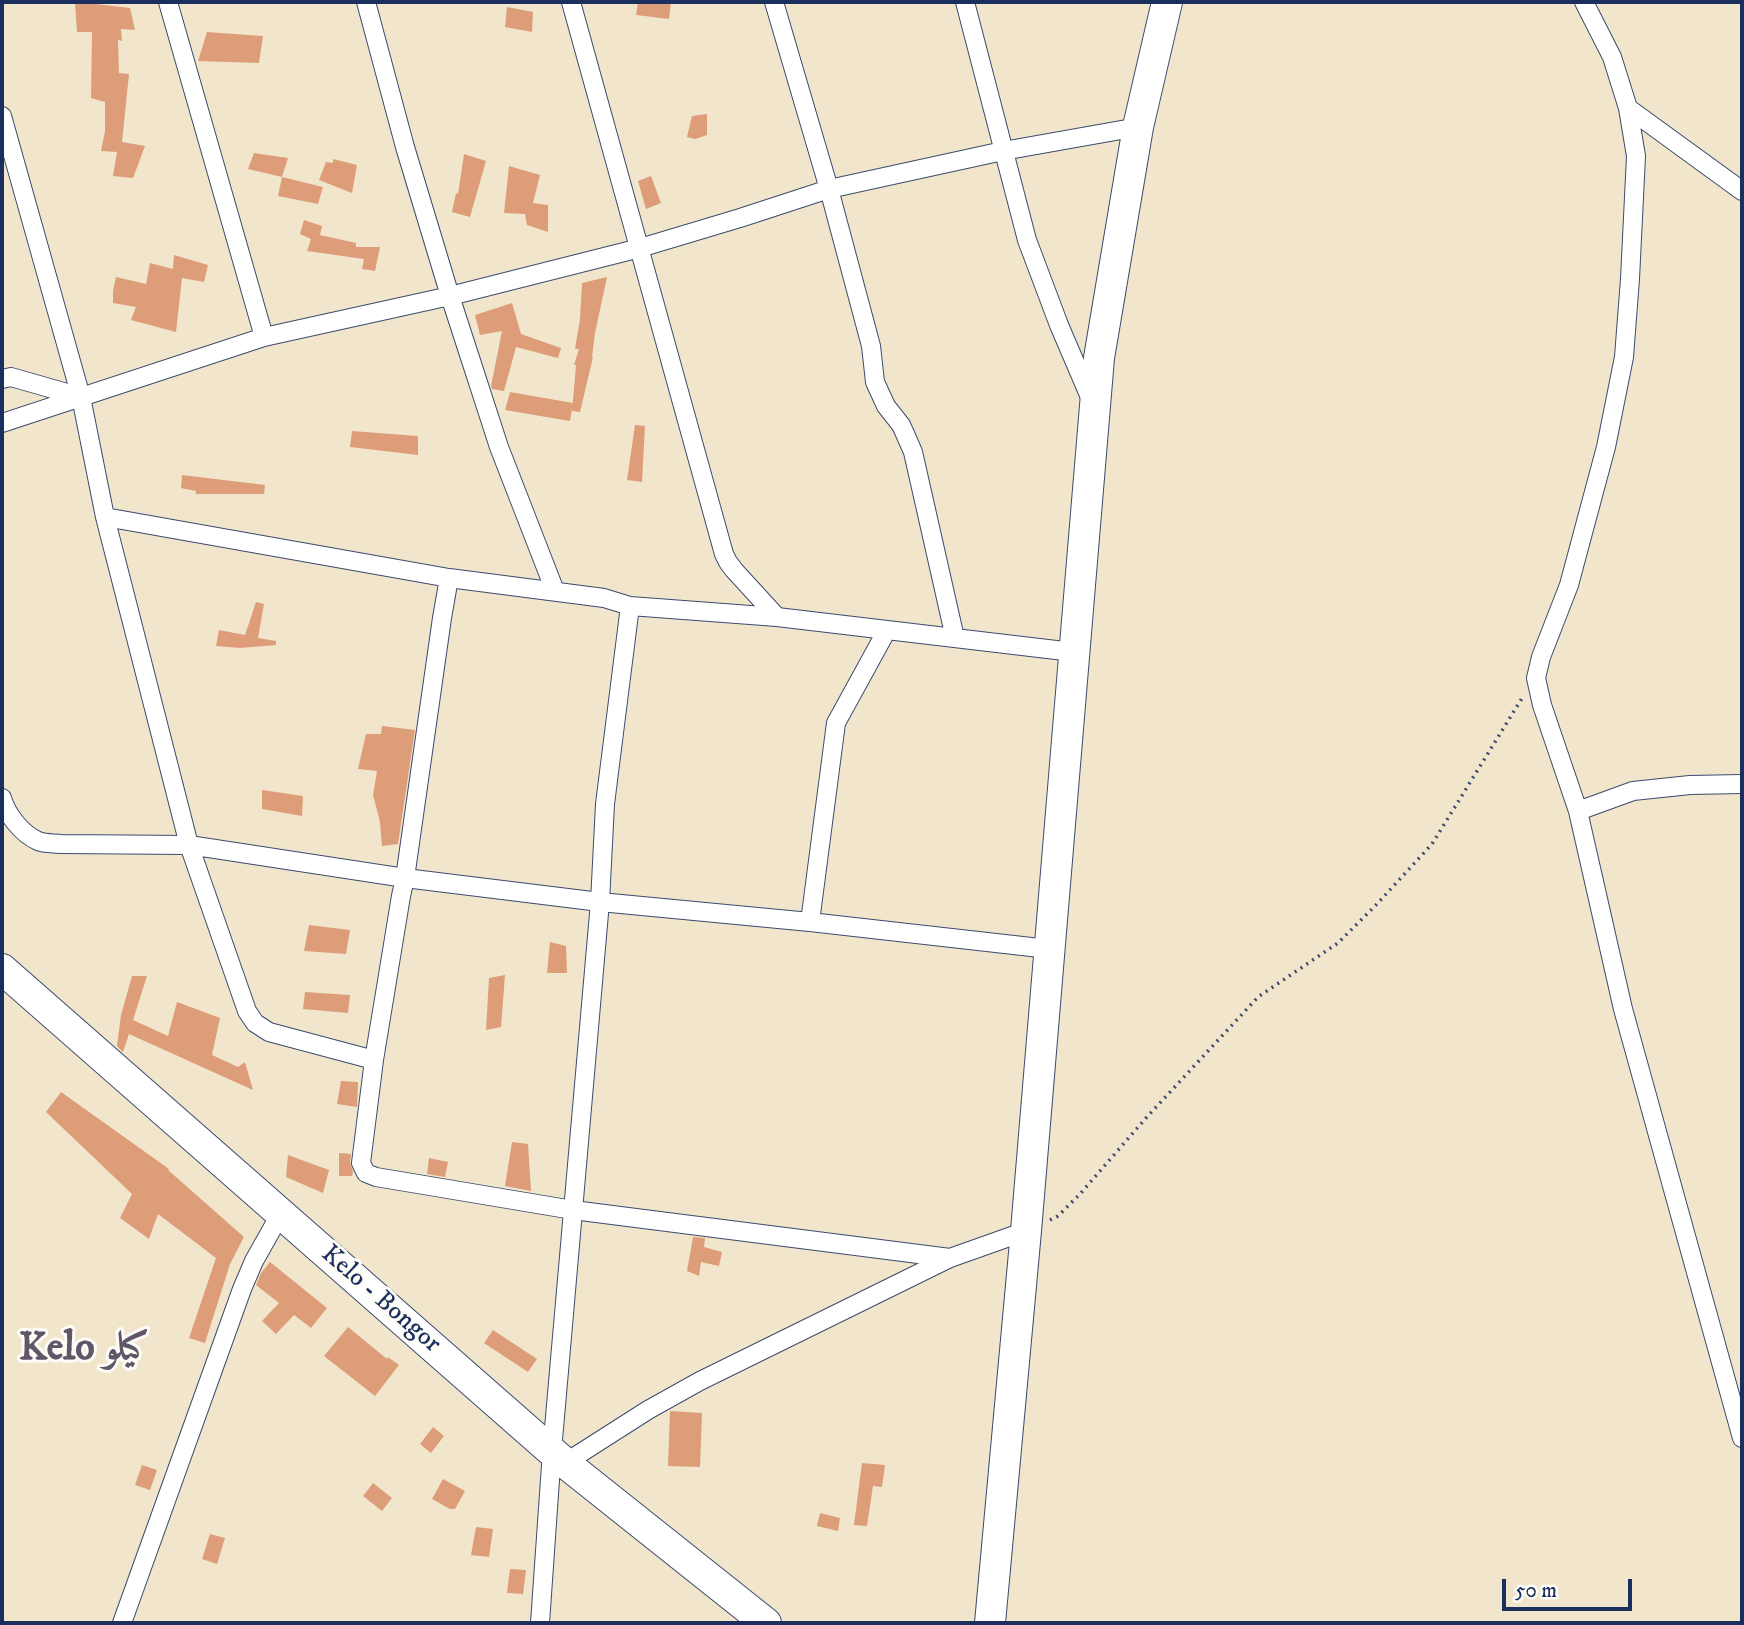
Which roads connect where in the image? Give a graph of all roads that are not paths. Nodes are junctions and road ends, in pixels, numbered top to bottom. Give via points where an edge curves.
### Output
1 (168, 2) edge
2 (366, 2) edge
3 (571, 2) edge
4 (774, 2) edge
5 (965, 2) edge
6 (1584, 2) edge
7 (1164, 5) edge
8 (1628, 108) junction
9 (2, 116) edge
10 (1138, 127) junction
11 (1003, 150) junction
12 (829, 189) junction
13 (1742, 191) edge
14 (640, 248) junction
15 (450, 296) junction
16 (264, 337) junction
17 (2, 379) edge
18 (81, 397) junction
19 (1095, 408) junction
20 (2, 423) edge
21 (104, 517) junction
22 (449, 578) junction
23 (555, 590) junction
24 (630, 606) junction
25 (776, 617) junction
26 (887, 630) junction
27 (955, 638) junction
28 (1073, 652) junction
29 (1742, 784) edge
30 (2, 799) edge
31 (1578, 811) junction
32 (189, 845) junction
33 (405, 878) junction
34 (600, 902) junction
35 (810, 922) junction
36 (1049, 949) junction
37 (2, 969) edge
38 (374, 1060) junction
39 (573, 1210) junction
40 (281, 1213) junction
41 (1026, 1231) junction
42 (950, 1258) junction
43 (1739, 1416) edge
44 (1742, 1438) edge
45 (558, 1457) junction
46 (988, 1620) edge
47 (122, 1623) edge
48 (540, 1623) edge
49 (766, 1623) edge

1 - 16 street
2 - 15 street
3 - 14 street
4 - 12 street
5 - 11 street
6 - 8 street via 1612,57
7 - 10 highway
8 - 13 street
8 - 31 street via 1636,156 1624,357 1606,447 1572,573 1536,678
9 - 18 street
10 - 11 street
10 - 19 highway via 1099,358
11 - 12 street
11 - 19 street via 1027,240
12 - 14 street
12 - 27 street via 871,346 875,382 913,452
14 - 15 street
14 - 25 street via 724,554
15 - 16 street
15 - 23 street via 499,447
16 - 18 street
17 - 18 street via 11,377
18 - 20 street
18 - 21 street
19 - 28 highway
21 - 22 street
21 - 32 street
22 - 23 street
22 - 33 street
23 - 24 street
24 - 25 street
24 - 34 street via 607,792
25 - 26 street
26 - 27 street
26 - 35 street via 836,723
27 - 28 street
28 - 36 highway
29 - 31 street via 1633,791
30 - 32 street via 23,832 40,842
31 - 43 street via 1623,1009
32 - 33 street
32 - 38 street via 255,1024 269,1032
33 - 34 street
33 - 38 street
34 - 35 street
34 - 39 street
35 - 36 street
36 - 41 highway
37 - 40 highway, Kelo - Bongor
38 - 39 street via 361,1163 366,1173
39 - 42 street
39 - 45 street
40 - 45 highway, Kelo - Bongor
40 - 47 street via 242,1289
41 - 42 street
41 - 46 highway
42 - 45 street
43 - 44 street
45 - 48 street
45 - 49 highway, Kelo - Bongor

